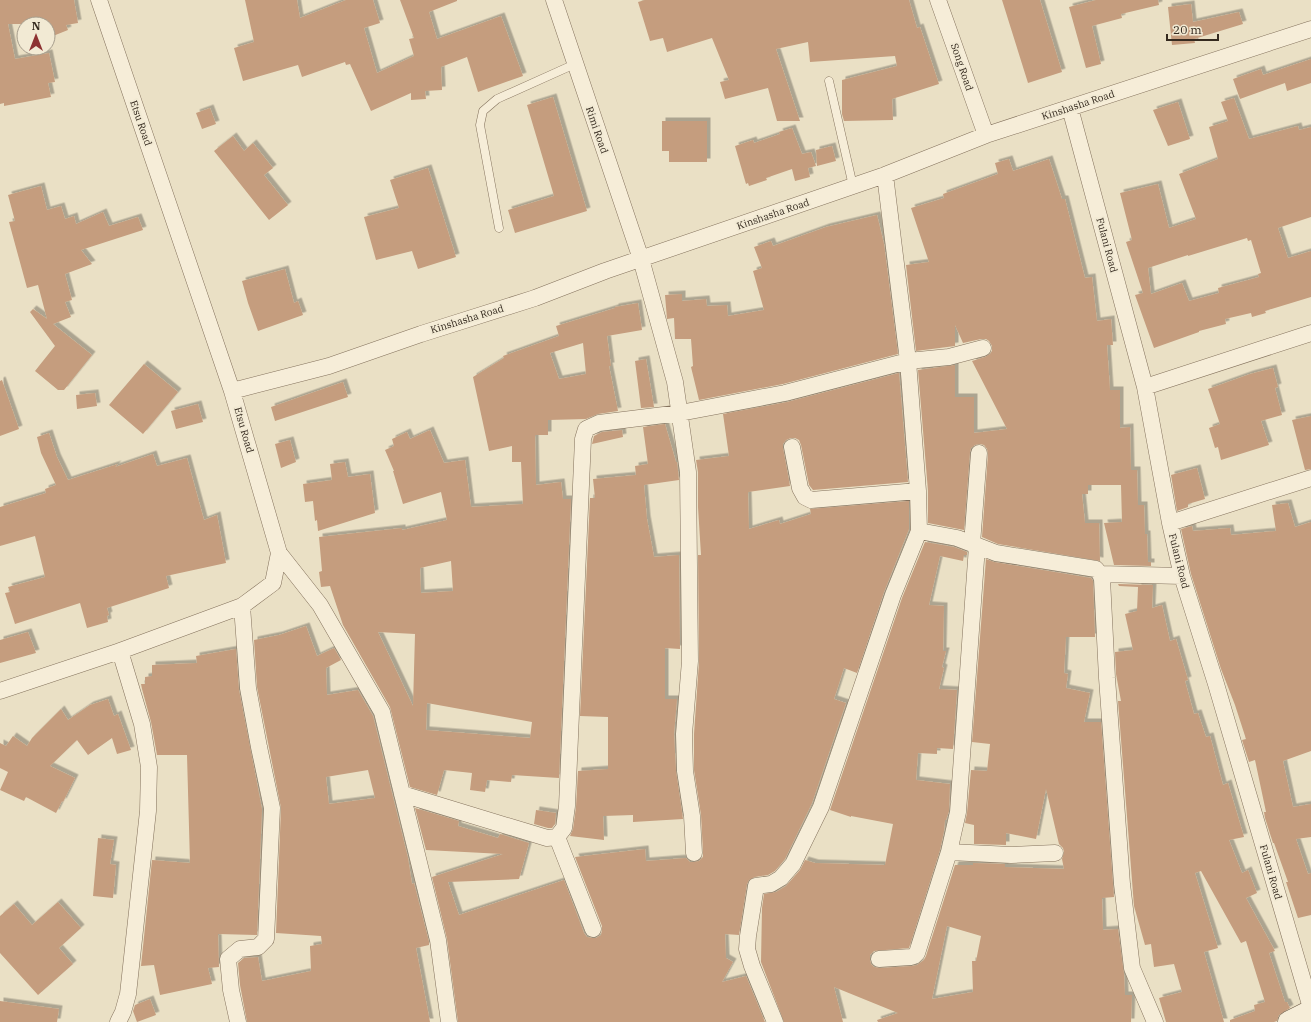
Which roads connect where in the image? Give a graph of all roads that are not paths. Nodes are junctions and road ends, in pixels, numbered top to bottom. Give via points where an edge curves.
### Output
1 (99, 0) edge
2 (554, 0) edge
3 (938, 0) edge
4 (1311, 29) edge
5 (575, 64) junction
6 (829, 81) dead end
7 (1070, 108) junction
8 (986, 134) junction
9 (885, 175) junction
10 (853, 186) junction
11 (499, 228) dead end
12 (641, 259) junction
13 (1311, 333) edge
14 (983, 348) dead end
15 (908, 361) junction
16 (1145, 388) junction
17 (232, 391) junction
18 (680, 413) junction
19 (792, 447) dead end
20 (980, 453) dead end
21 (1311, 478) edge
22 (918, 491) junction
23 (1170, 523) junction
24 (919, 531) junction
25 (975, 545) junction
26 (280, 553) junction
27 (1100, 574) junction
28 (1182, 576) junction
29 (242, 606) junction
30 (120, 651) junction
31 (0, 691) edge
32 (402, 794) junction
33 (557, 837) junction
34 (949, 852) junction
35 (694, 853) dead end
36 (1055, 853) dead end
37 (593, 929) dead end
38 (878, 959) dead end
39 (1311, 1010) edge
40 (118, 1022) edge
41 (238, 1022) edge
42 (449, 1022) edge
43 (775, 1022) edge
44 (1155, 1022) edge
45 (1289, 1022) edge

1 - 17 street, Etsu Road
2 - 5 street, Rimi Road
3 - 8 street, Song Road
4 - 7 street, Kinshasha Road
5 - 11 lane via 497,99 483,111 480,125
5 - 12 street, Rimi Road
6 - 10 lane
7 - 8 street, Kinshasha Road
7 - 16 street, Fulani Road
8 - 9 street, Kinshasha Road
9 - 10 street, Kinshasha Road
9 - 15 street
10 - 12 street, Kinshasha Road
12 - 17 street, Kinshasha Road via 535,298 329,366
12 - 18 street, Rimi Road via 676,382
13 - 16 street
14 - 15 street via 949,357
15 - 18 street via 784,393
15 - 22 street
16 - 23 street, Fulani Road
17 - 26 street, Etsu Road
18 - 33 street via 599,423 586,429 583,446 567,806 564,828
18 - 35 street, Rimi Road via 688,472 690,661 684,734 685,770 692,816
19 - 22 street via 800,488 804,497 812,500
20 - 25 street
21 - 23 street
22 - 24 street
23 - 28 street, Fulani Road
24 - 25 street via 958,538
24 - 43 street via 893,595 821,806 793,864 781,878 771,884 756,886 747,949
25 - 27 street via 996,553 1096,569
25 - 34 street via 958,812
26 - 29 street, Etsu Road via 273,583
26 - 32 street via 320,605 382,712
27 - 28 street
27 - 44 street via 1122,892 1132,968
28 - 39 street, Fulani Road
29 - 30 street, Etsu Road
29 - 41 street via 248,688 272,808 266,939 258,947 240,949 228,959 230,990
30 - 31 street, Etsu Road
30 - 40 street via 142,724 149,767 148,811 128,994
32 - 33 street via 547,838
32 - 42 street via 438,940
33 - 37 street
34 - 36 street via 1011,855
34 - 38 street via 917,953 911,957
39 - 45 street

